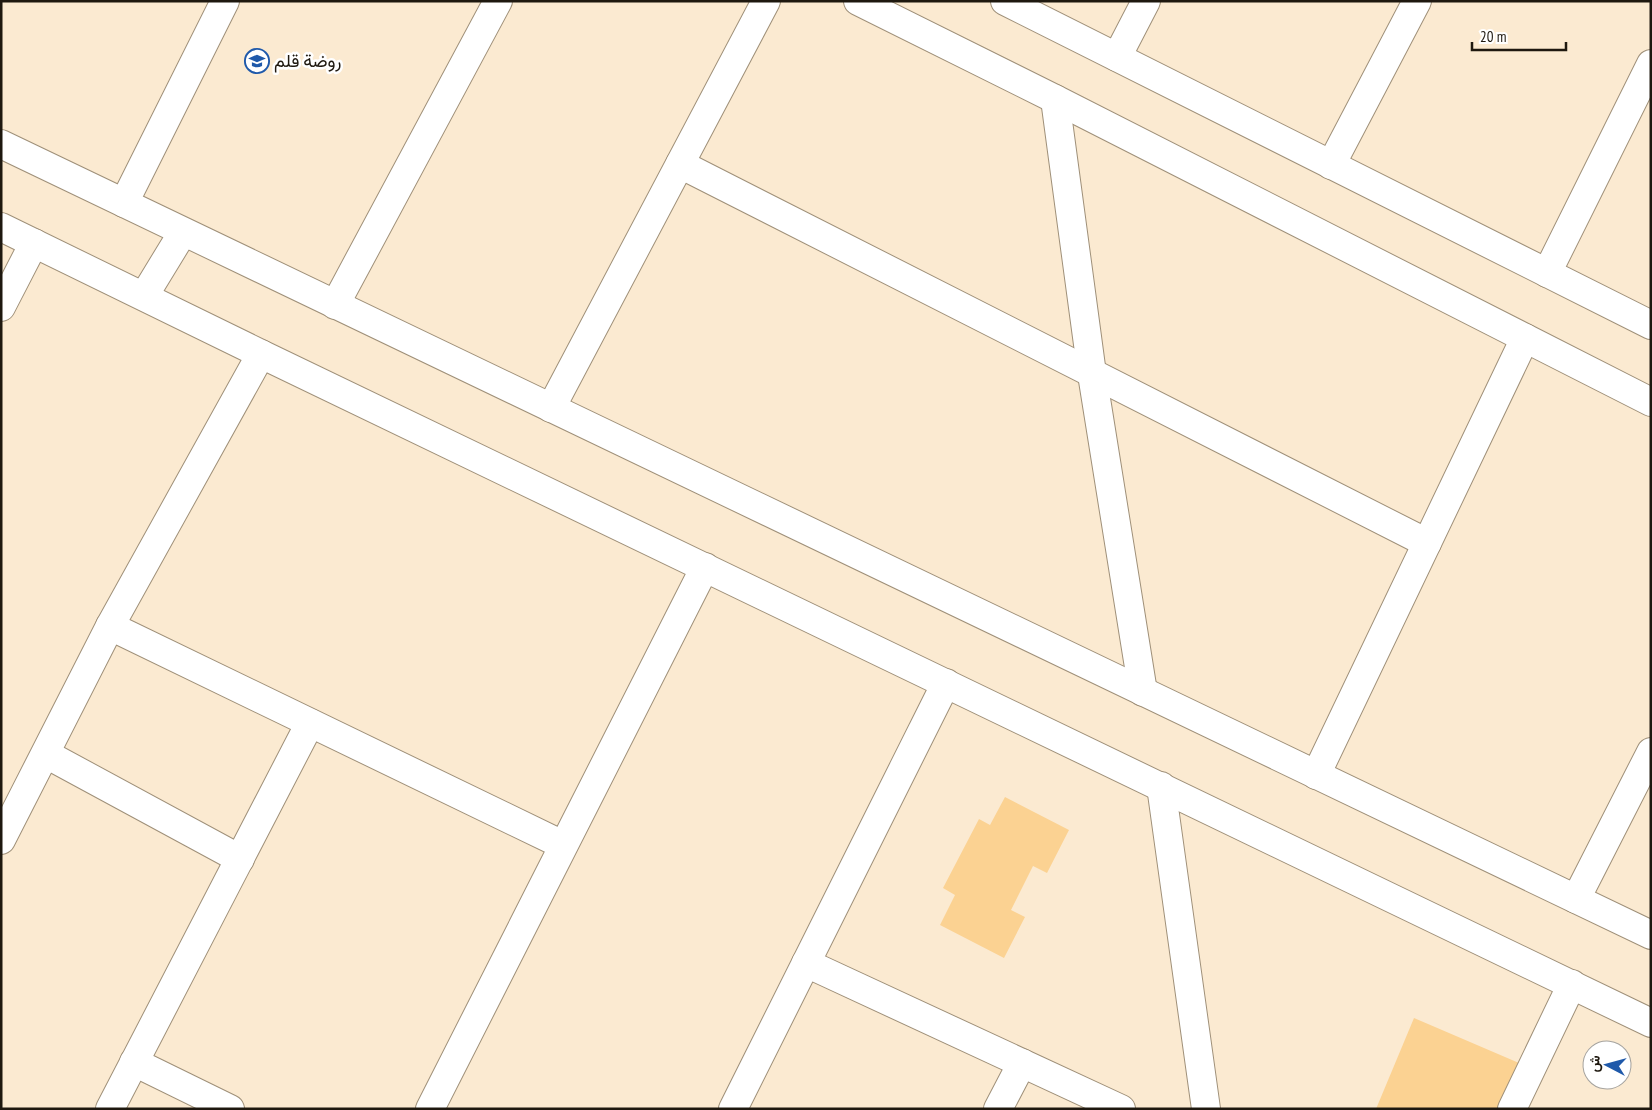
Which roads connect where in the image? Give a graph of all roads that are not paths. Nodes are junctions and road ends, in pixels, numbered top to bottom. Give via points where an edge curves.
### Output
1 (225, 1) edge
2 (498, 1) edge
3 (766, 1) edge
4 (858, 1) edge
5 (1005, 1) edge
6 (1146, 1) edge
7 (1417, 1) edge
8 (1117, 58) junction
9 (1651, 64) edge
10 (1055, 99) junction
11 (1, 144) edge
12 (680, 164) junction
13 (1331, 165) junction
14 (124, 203) junction
15 (1, 227) edge
16 (183, 232) junction
17 (34, 243) junction
18 (1547, 273) junction
19 (144, 296) junction
20 (335, 304) junction
21 (1, 307) edge
22 (1651, 325) edge
23 (1525, 338) junction
24 (261, 354) junction
25 (1092, 374) junction
26 (1651, 402) edge
27 (551, 408) junction
28 (1427, 544) junction
29 (705, 567) junction
30 (110, 626) junction
31 (946, 683) junction
32 (1143, 692) junction
33 (310, 723) junction
34 (1651, 752) edge
35 (46, 754) junction
36 (1316, 775) junction
37 (1161, 786) junction
38 (1, 840) edge
39 (563, 845) junction
40 (240, 859) junction
41 (1576, 899) junction
42 (1651, 935) edge
43 (806, 963) junction
44 (1572, 984) junction
45 (1651, 1023) edge
46 (134, 1062) junction
47 (1022, 1063) junction
48 (110, 1109) edge
49 (230, 1109) edge
50 (430, 1109) edge
51 (733, 1109) edge
52 (998, 1109) edge
53 (1121, 1109) edge
54 (1206, 1109) edge
55 (1512, 1109) edge

1 - 14 street
2 - 20 street
3 - 12 street
4 - 10 street
5 - 8 street
6 - 8 street
7 - 13 street
8 - 13 street
9 - 18 street
10 - 23 street
10 - 25 street
11 - 14 street
12 - 25 street
12 - 27 street
13 - 18 street
14 - 16 street
15 - 17 street
16 - 19 street
16 - 20 street
17 - 19 street
17 - 21 street
18 - 22 street
19 - 24 street
20 - 27 street
23 - 26 street
23 - 28 street
24 - 29 street
24 - 30 street
25 - 28 street
25 - 32 street
27 - 32 street
28 - 36 street
29 - 31 street
29 - 39 street
30 - 33 street
30 - 35 street
31 - 37 street
31 - 43 street
32 - 36 street
33 - 39 street
33 - 40 street
34 - 41 street
35 - 38 street
35 - 40 street
36 - 41 street
37 - 44 street
37 - 54 street
39 - 50 street
40 - 46 street
41 - 42 street
43 - 47 street
43 - 51 street
44 - 45 street
44 - 55 street
46 - 48 street
46 - 49 street
47 - 52 street
47 - 53 street

